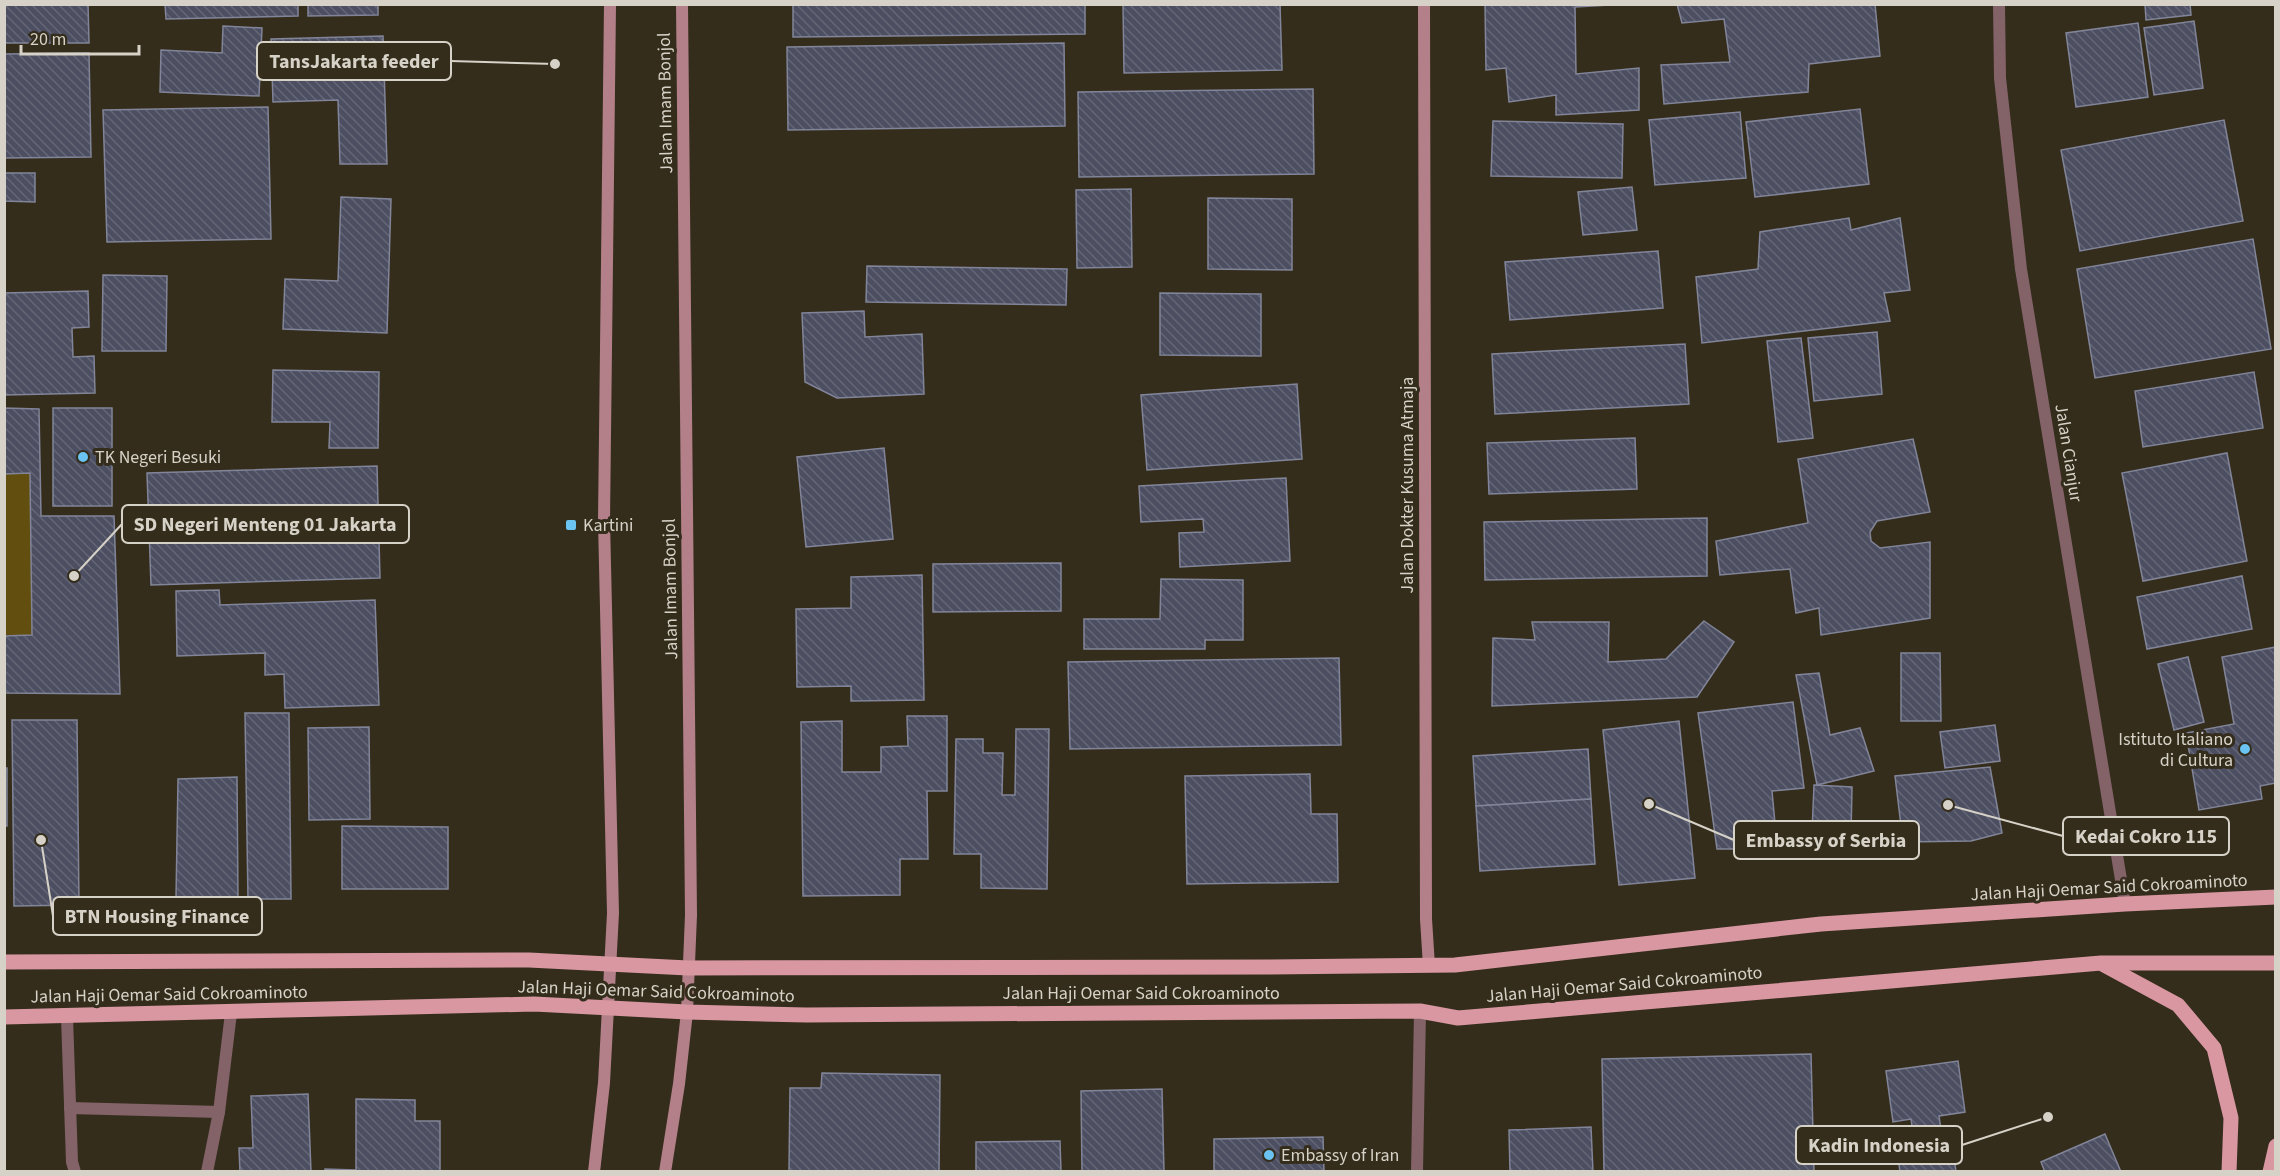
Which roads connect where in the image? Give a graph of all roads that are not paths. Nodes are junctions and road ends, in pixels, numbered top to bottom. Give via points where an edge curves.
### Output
1 (610, 4) edge
2 (682, 4) edge
3 (1424, 4) edge
4 (1999, 4) edge
5 (2276, 897) edge
6 (2125, 904) junction
7 (4, 962) edge
8 (611, 963) junction
9 (2101, 963) junction
10 (2276, 963) edge
11 (1429, 966) junction
12 (688, 968) junction
13 (608, 1008) junction
14 (1420, 1011) junction
15 (687, 1012) junction
16 (231, 1013) junction
17 (4, 1017) edge
18 (67, 1017) junction
19 (70, 1108) junction
20 (219, 1112) junction
21 (2276, 1146) edge
22 (75, 1172) edge
23 (207, 1172) edge
24 (594, 1172) edge
25 (665, 1172) edge
26 (1418, 1172) edge
27 (2229, 1172) edge
28 (2271, 1172) edge

1 - 8 main road via 604,521
2 - 12 main road, Jalan Imam Bonjol via 691,915
3 - 11 main road, Jalan Dokter Kusuma Atmaja
4 - 6 street, Jalan Cianjur via 2000,78 2021,269
5 - 6 main road, Jalan Haji Oemar Said Cokroaminoto
6 - 11 main road, Jalan Haji Oemar Said Cokroaminoto via 1821,924
7 - 8 main road, Jalan Haji Oemar Said Cokroaminoto
8 - 12 main road, Jalan Haji Oemar Said Cokroaminoto
8 - 13 main road
9 - 10 main road, Jalan Haji Oemar Said Cokroaminoto
9 - 14 main road, Jalan Haji Oemar Said Cokroaminoto via 1458,1018
9 - 27 main road via 2178,1005 2214,1048 2232,1118
11 - 12 main road, Jalan Haji Oemar Said Cokroaminoto
12 - 15 main road, Jalan Imam Bonjol
13 - 15 main road, Jalan Haji Oemar Said Cokroaminoto
13 - 16 main road, Jalan Haji Oemar Said Cokroaminoto via 534,1004
13 - 24 main road
14 - 15 main road, Jalan Haji Oemar Said Cokroaminoto via 806,1015
14 - 26 street
15 - 25 main road, Jalan Imam Bonjol
16 - 18 main road, Jalan Haji Oemar Said Cokroaminoto
16 - 20 street
17 - 18 main road, Jalan Haji Oemar Said Cokroaminoto
18 - 19 street
19 - 20 street
19 - 22 street
20 - 23 street
21 - 28 main road

